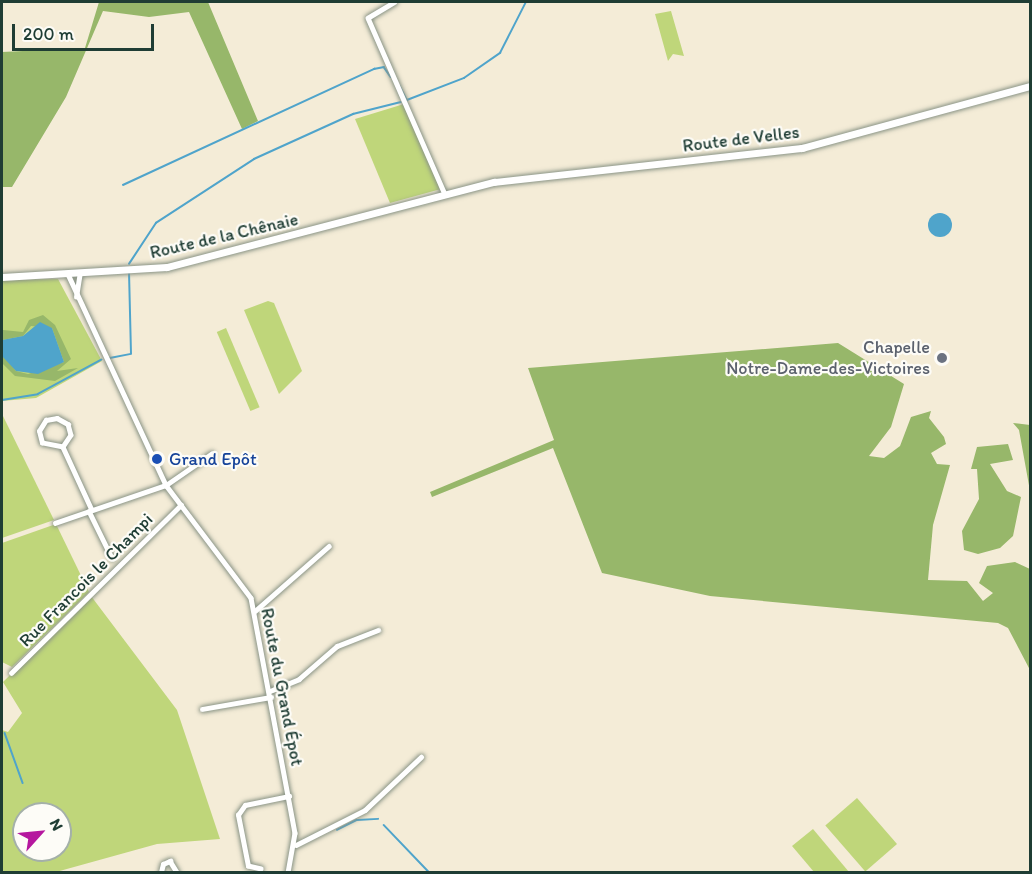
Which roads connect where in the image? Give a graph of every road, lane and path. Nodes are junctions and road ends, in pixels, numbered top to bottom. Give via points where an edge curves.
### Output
1 (395, 2) edge
2 (1030, 86) edge
3 (447, 193) junction
4 (80, 273) junction
5 (68, 274) junction
6 (2, 277) edge
7 (78, 303) junction
8 (63, 447) junction
9 (211, 454) dead end
10 (166, 485) junction
11 (181, 505) junction
12 (90, 511) junction
13 (55, 523) dead end
14 (330, 546) dead end
15 (112, 558) dead end
16 (255, 611) junction
17 (378, 630) dead end
18 (11, 673) dead end
19 (271, 694) junction
20 (202, 709) dead end
21 (421, 757) dead end
22 (289, 796) junction
23 (296, 845) junction
24 (261, 869) dead end
25 (161, 873) edge
26 (177, 873) edge
27 (288, 873) edge

1 - 3 street via 368,18
2 - 3 main road, Route de Velles via 802,148 523,178
3 - 4 main road, Route de la Chênaie via 189,263
4 - 5 main road, Route de la Chênaie
4 - 7 street, Route du Grand Épot
5 - 6 main road, Route de la Chênaie
5 - 7 street, Route du Grand Épot
7 - 10 street, Route du Grand Épot
8 - 8 street via 71,435 68,424 57,418 46,420 39,431 42,443
8 - 12 street
9 - 10 street
10 - 11 street, Route du Grand Épot
10 - 12 street
11 - 16 street, Route du Grand Épot via 231,566
11 - 18 street, Rue Francois le Champi
12 - 13 street
12 - 15 street
14 - 16 street
16 - 19 street, Route du Grand Épot
17 - 19 street via 337,646 299,679
19 - 20 street
19 - 22 street, Route du Grand Épot
21 - 23 street via 365,810
22 - 23 street, Route du Grand Épot
22 - 24 street via 245,805 238,815 248,866
23 - 27 street, Route du Grand Épot
25 - 26 street via 162,865 170,861

